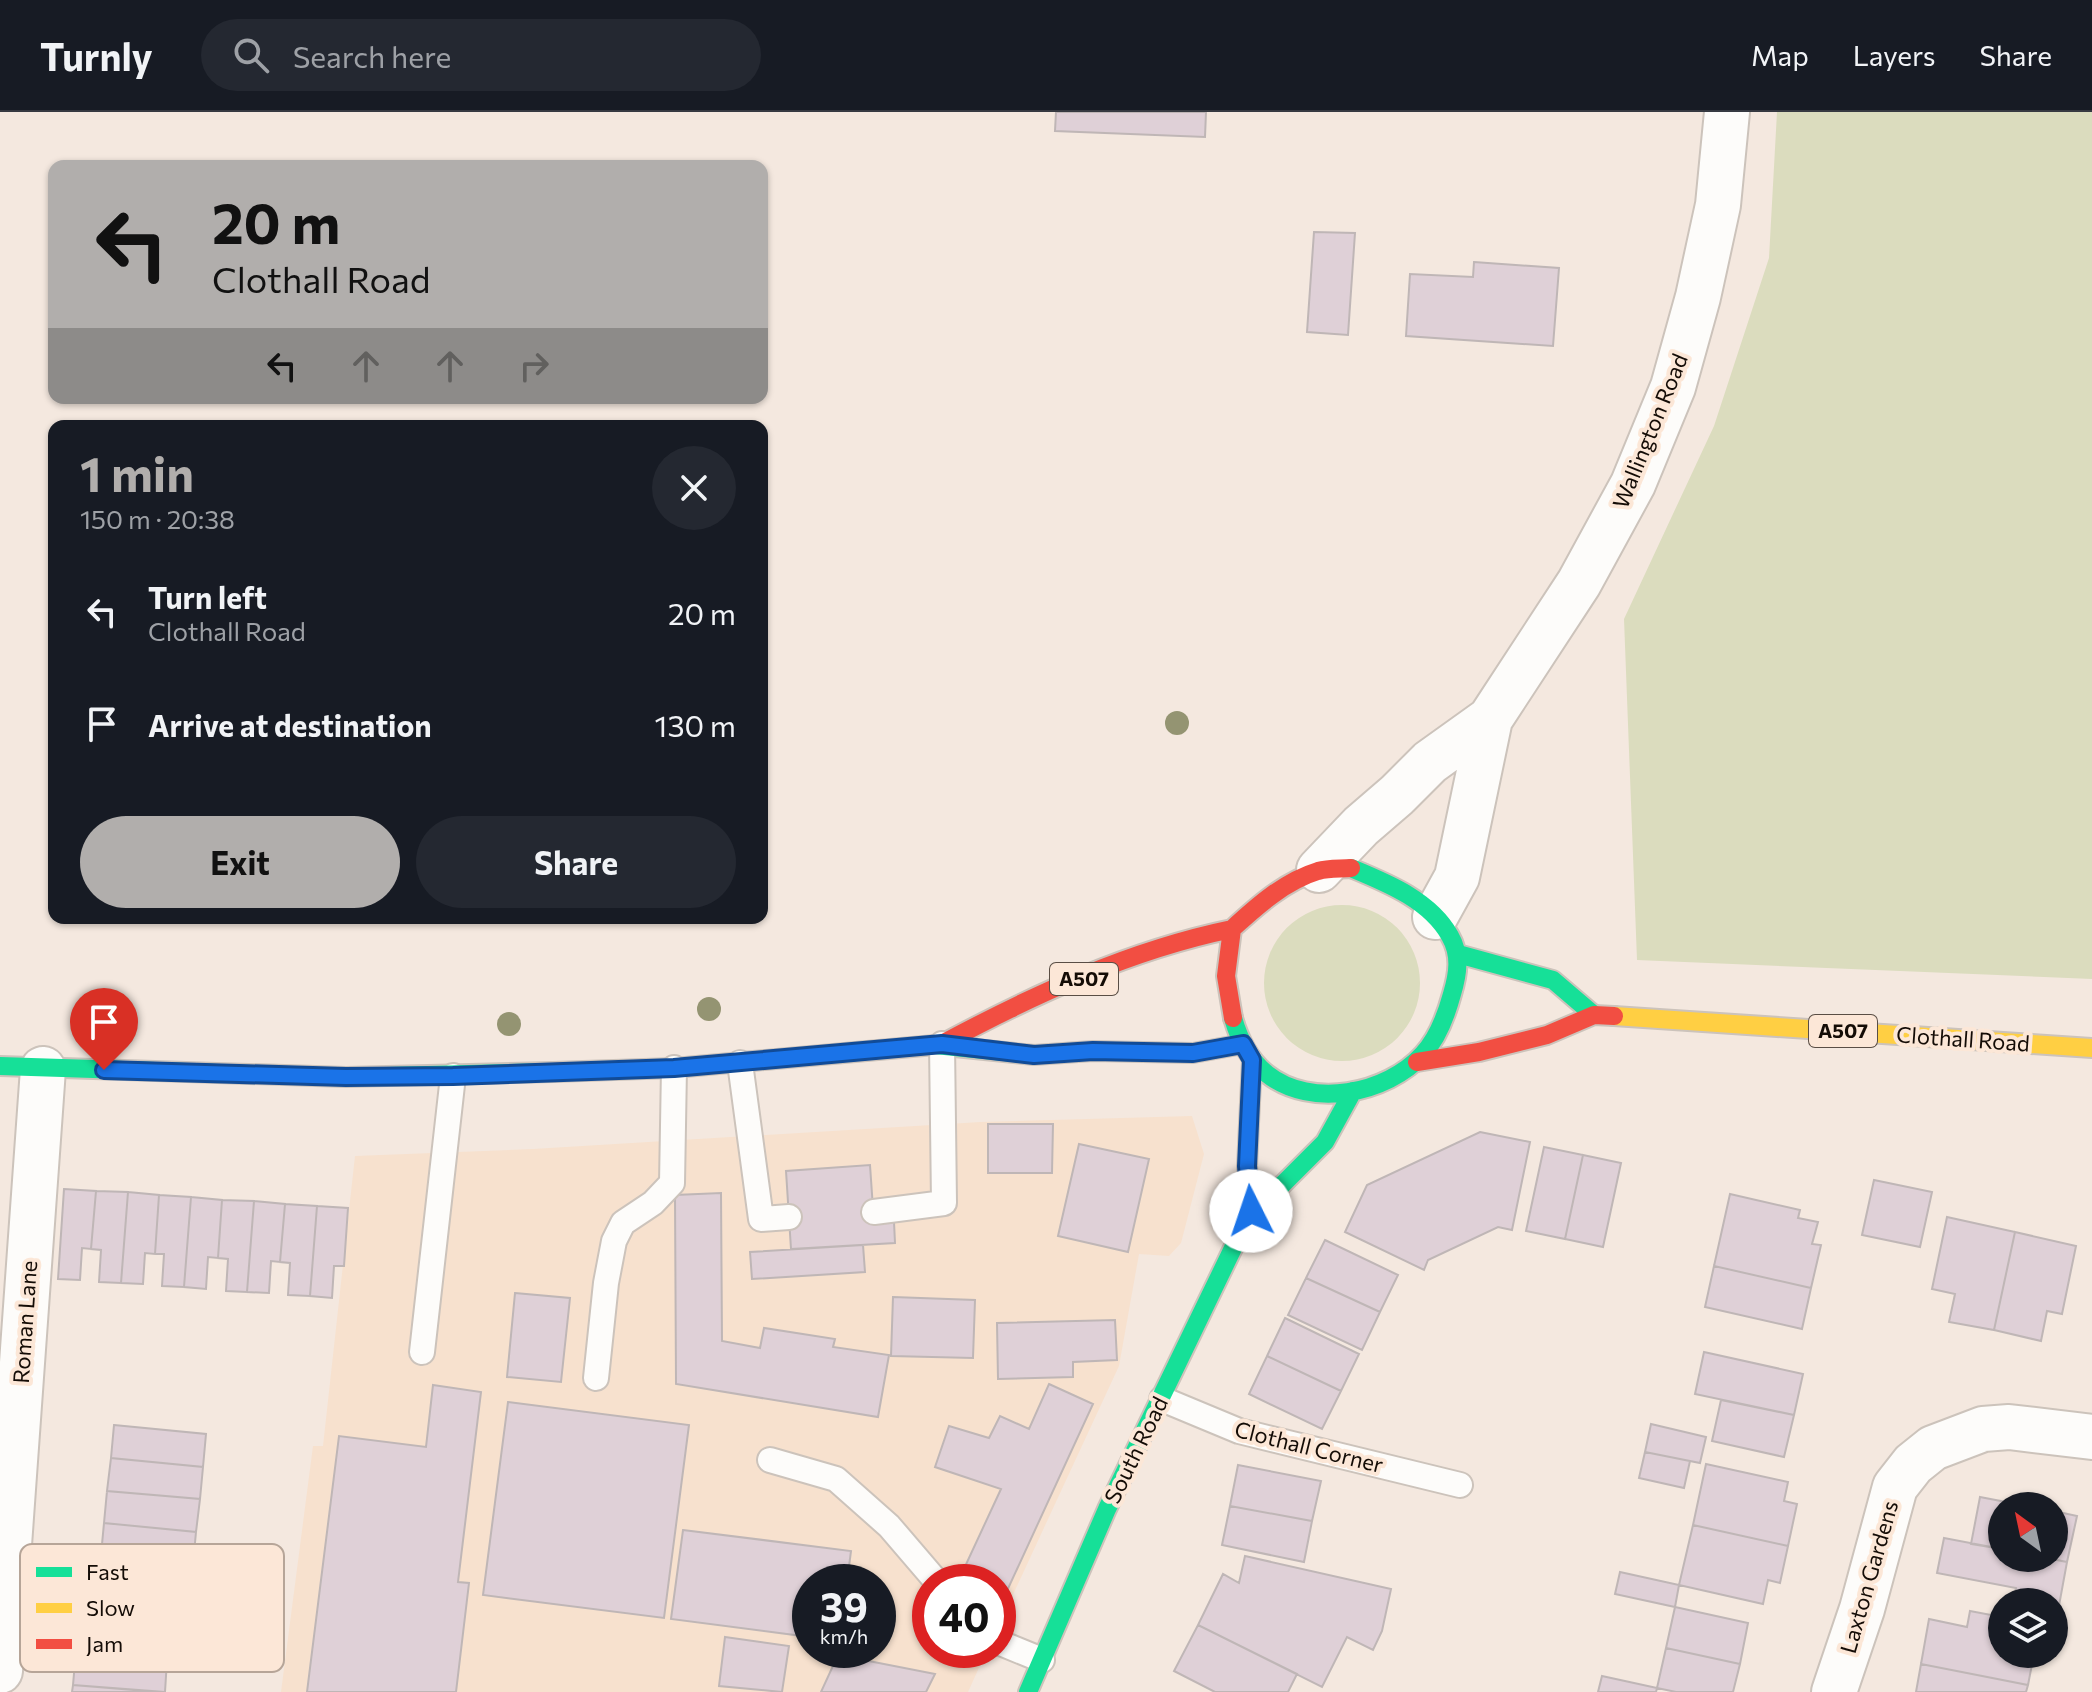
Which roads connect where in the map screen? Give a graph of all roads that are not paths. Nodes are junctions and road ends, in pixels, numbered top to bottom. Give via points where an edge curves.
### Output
1 (1727, 112) edge
2 (1490, 719) junction
3 (1319, 870) junction
4 (1435, 917) junction
5 (1232, 929) junction
6 (1458, 954) junction
7 (1594, 1015) junction
8 (942, 1044) junction
9 (2092, 1048) edge
10 (1247, 1052) junction
11 (1417, 1062) junction
12 (740, 1063) junction
13 (0, 1066) edge
14 (674, 1068) junction
15 (43, 1069) junction
16 (453, 1076) junction
17 (1353, 1091) junction
18 (1251, 1211) junction
19 (874, 1212) dead end
20 (789, 1217) dead end
21 (422, 1352) dead end
22 (596, 1378) dead end
23 (1162, 1399) junction
24 (2092, 1437) edge
25 (770, 1460) dead end
26 (1460, 1485) dead end
27 (922, 1564) edge
28 (1016, 1649) edge
29 (1042, 1660) junction
30 (0, 1671) edge
31 (1028, 1692) edge
32 (1834, 1692) edge

1 - 2 street, Wallington Road via 1718,205 1673,387 1633,484 1579,583
2 - 3 street, Wallington Road via 1430,762
2 - 4 street, Wallington Road via 1457,877
3 - 4 main road via 1351,868 1379,879
3 - 5 main road via 1270,896
4 - 6 main road
5 - 8 main road, A507 via 1184,939 1020,1002
5 - 10 main road via 1226,983
6 - 7 main road via 1553,980
6 - 11 main road via 1444,1025
7 - 9 main road, Clothall Road / A507
7 - 11 main road, Clothall Road / A507 via 1547,1035
8 - 10 main road, A507 via 1034,1055
8 - 12 main road, A507
8 - 19 lane via 944,1203
10 - 17 main road via 1280,1083 1315,1094
10 - 18 main road
11 - 17 main road
12 - 14 main road, A507
12 - 20 lane via 761,1219
13 - 15 main road, A507
14 - 16 main road, A507
14 - 22 lane via 672,1183 623,1223 614,1241
15 - 16 main road, A507
15 - 30 street, Roman Lane
16 - 21 lane
17 - 18 main road, South Road via 1325,1142
18 - 23 main road, South Road
23 - 26 lane, Clothall Corner via 1239,1431
23 - 29 main road, South Road via 1107,1509
24 - 32 street, Laxton Gardens via 1983,1429 1933,1448 1913,1464 1895,1487
25 - 27 lane via 836,1479 889,1526
28 - 29 lane
29 - 31 main road, South Road

